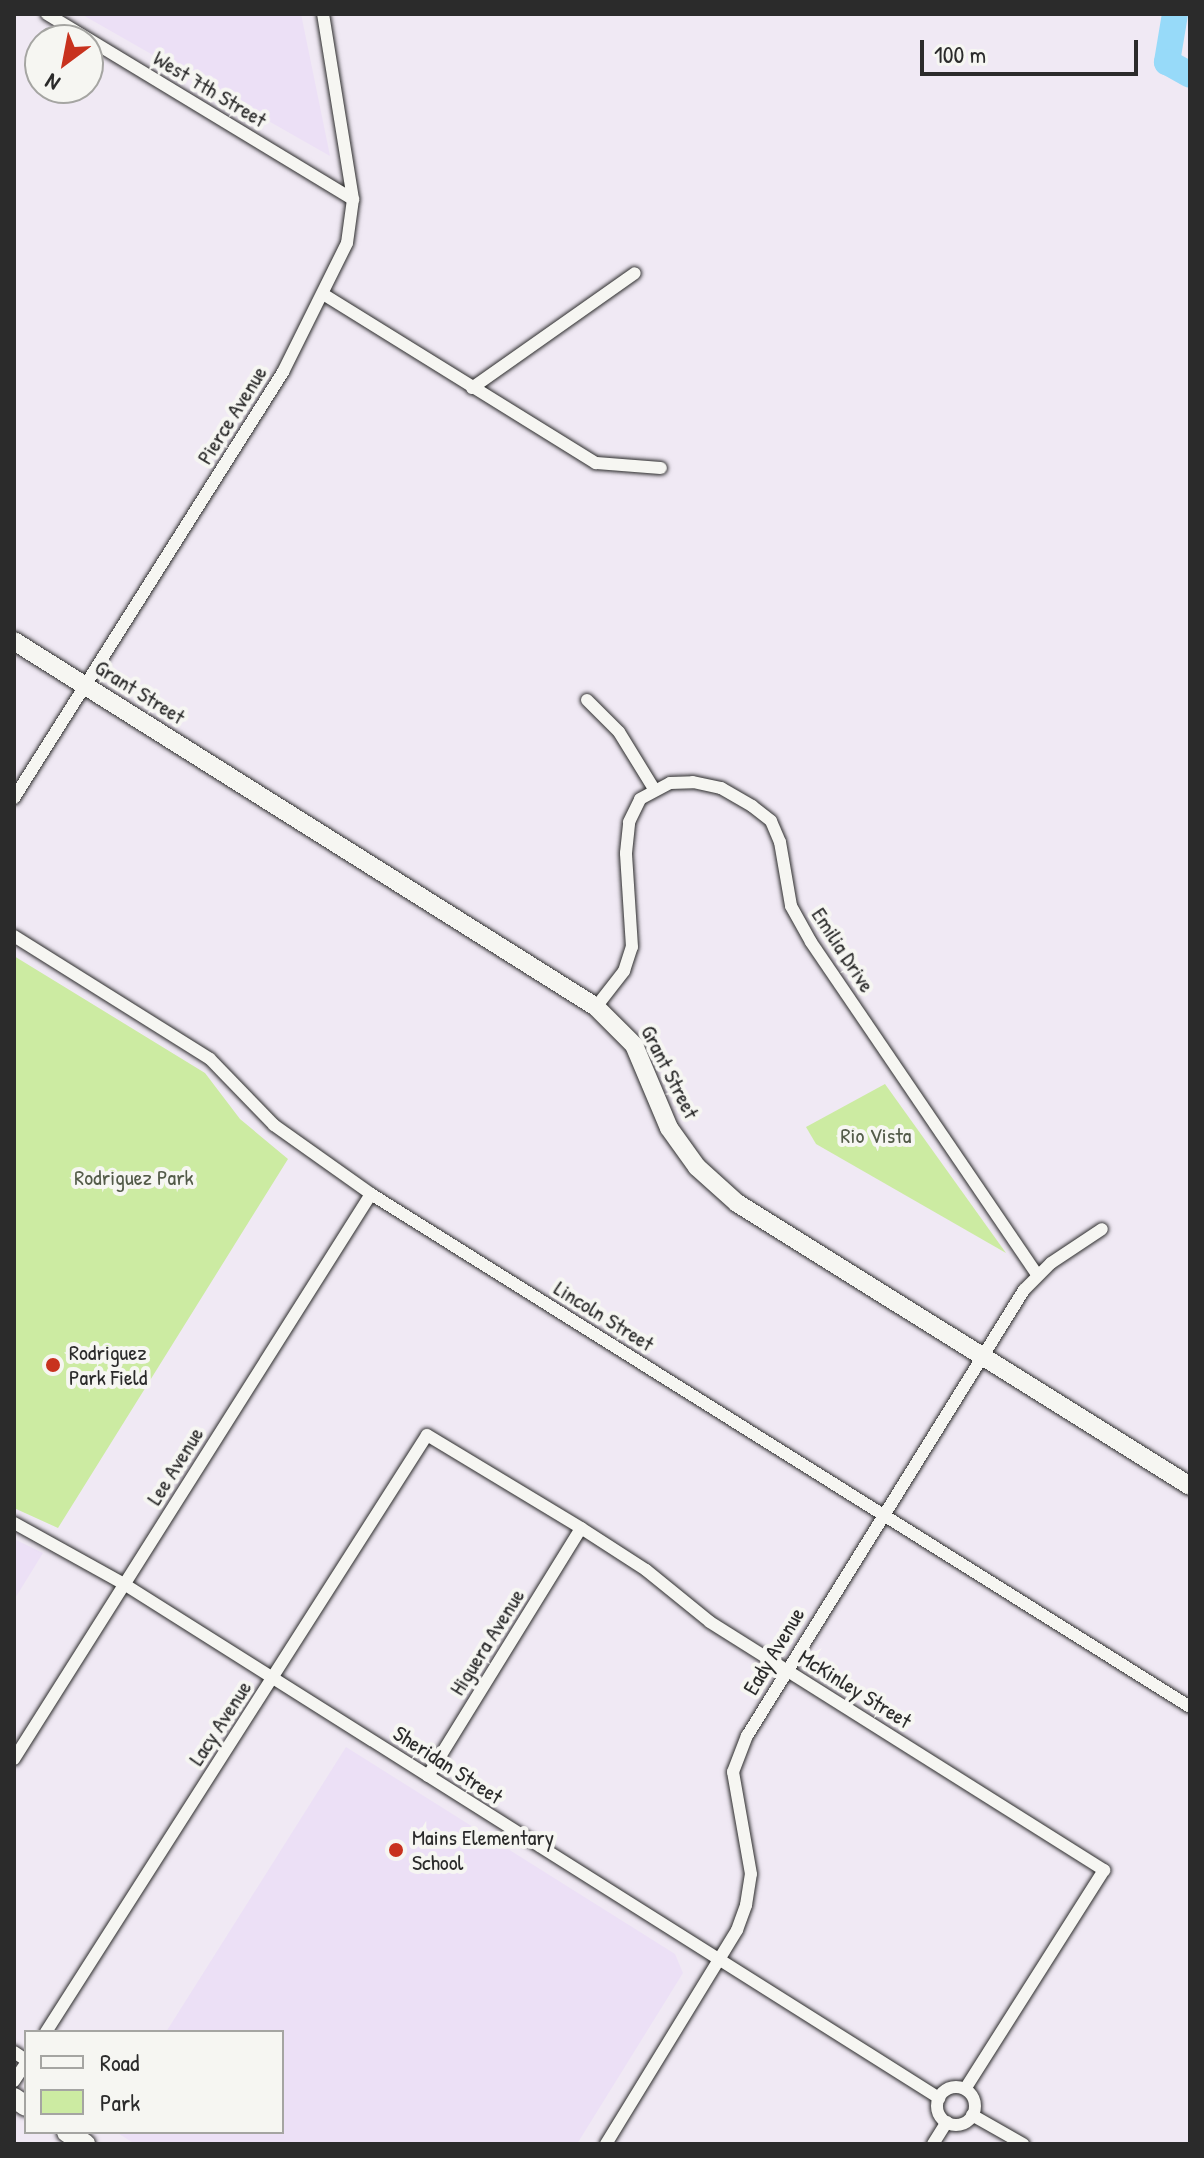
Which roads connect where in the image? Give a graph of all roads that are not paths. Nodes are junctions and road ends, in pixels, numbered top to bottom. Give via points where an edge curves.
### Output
1 (47, 14) edge
2 (323, 14) edge
3 (353, 199) junction
4 (635, 273) dead end
5 (323, 294) junction
6 (472, 388) junction
7 (661, 468) dead end
8 (14, 641) edge
9 (84, 686) junction
10 (587, 700) dead end
11 (654, 789) junction
12 (14, 798) edge
13 (14, 936) edge
14 (596, 1007) junction
15 (371, 1194) junction
16 (1102, 1229) dead end
17 (1037, 1275) junction
18 (982, 1356) junction
19 (427, 1435) joint
20 (1190, 1486) edge
21 (883, 1514) junction
22 (14, 1523) edge
23 (581, 1528) junction
24 (124, 1584) junction
25 (786, 1669) junction
26 (273, 1677) junction
27 (1190, 1707) edge
28 (14, 1759) edge
29 (428, 1776) junction
30 (718, 1961) junction
31 (47, 2030) edge
32 (965, 2089) junction
33 (939, 2098) junction
34 (972, 2115) junction
35 (947, 2122) junction
36 (606, 2144) edge
37 (933, 2144) edge
38 (1023, 2144) edge

1 - 3 street, West 7th Street
2 - 3 street, Pierce Avenue
3 - 5 street, Pierce Avenue via 347,243
4 - 6 street
5 - 6 street
5 - 9 street, Pierce Avenue via 283,372
6 - 7 street via 596,463
8 - 9 street, Grant Street
9 - 12 street, Pierce Avenue
9 - 14 street, Grant Street
10 - 11 street via 619,732
11 - 14 street via 640,799 629,822 632,947 624,971
11 - 17 street, Emilia Drive via 693,782 721,788 771,821 791,906 811,942
13 - 15 street, Lincoln Street via 210,1059 274,1125
14 - 18 street, Grant Street via 634,1045 669,1128 697,1167 737,1203
15 - 21 street, Lincoln Street
15 - 24 street, Lee Avenue
16 - 17 street, Eady Avenue
17 - 18 street, Eady Avenue
18 - 20 street, Grant Street
18 - 21 street, Eady Avenue
19 - 23 street, McKinley Street
19 - 26 street, Lacy Avenue
21 - 25 street, Eady Avenue
21 - 27 street, Lincoln Street
22 - 24 street, Sheridan Street
23 - 25 street, McKinley Street via 646,1570 710,1622
23 - 29 street, Higuera Avenue
24 - 26 street, Sheridan Street
24 - 28 street, Lee Avenue
25 - 30 street, Eady Avenue via 747,1736 733,1772 751,1874 737,1930
25 - 32 street, McKinley Street via 1104,1870
26 - 29 street, Sheridan Street
26 - 31 street, Lacy Avenue
29 - 30 street, Sheridan Street
30 - 33 street, Sheridan Street
30 - 36 street, Eady Avenue
32 - 33 street via 951,2088
32 - 34 street via 974,2101
33 - 35 street via 939,2113
34 - 35 street via 960,2124
34 - 38 street
35 - 37 street

